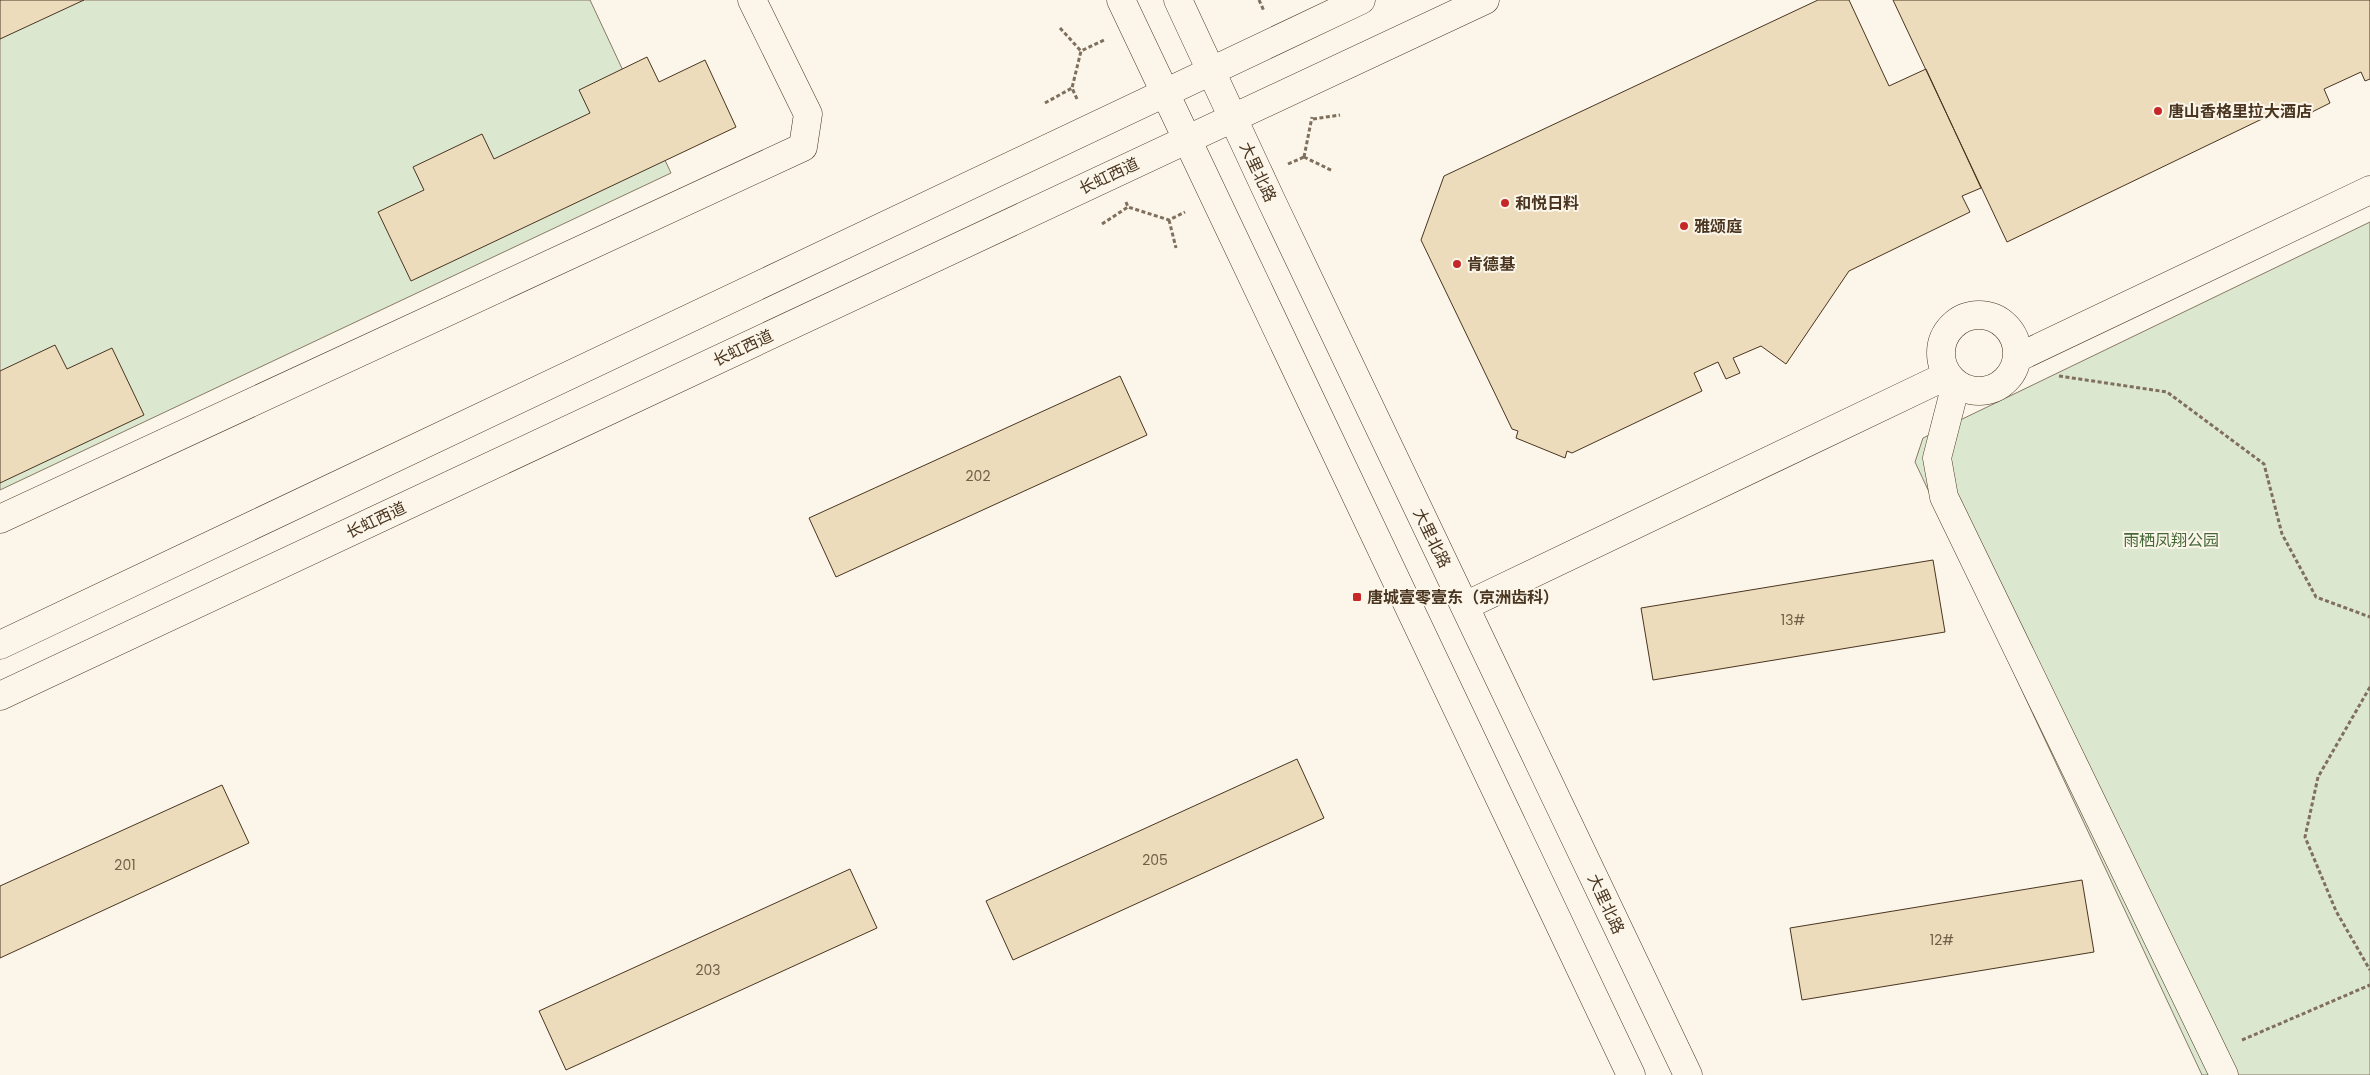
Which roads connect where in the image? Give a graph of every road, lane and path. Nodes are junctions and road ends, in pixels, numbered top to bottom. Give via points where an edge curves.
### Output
1 (752, 0) edge
2 (1121, 0) edge
3 (1178, 0) edge
4 (1362, 0) edge
5 (1485, 0) edge
6 (1060, 28) dead end
7 (1081, 51) dead end
8 (1211, 70) junction
9 (1072, 88) dead end
10 (1165, 92) junction
11 (1045, 103) dead end
12 (1340, 116) dead end
13 (1232, 118) junction
14 (1313, 119) dead end
15 (1186, 140) junction
16 (1304, 157) dead end
17 (1333, 171) dead end
18 (2370, 190) edge
19 (1128, 207) dead end
20 (1169, 220) dead end
21 (1102, 224) dead end
22 (1176, 248) dead end
23 (2017, 358) junction
24 (2052, 375) dead end
25 (1952, 379) junction
26 (0, 519) edge
27 (1465, 606) junction
28 (2370, 617) edge
29 (0, 645) edge
30 (2370, 687) edge
31 (0, 696) edge
32 (2370, 970) edge
33 (2370, 985) edge
34 (2219, 1063) edge
35 (1631, 1075) edge
36 (1688, 1075) edge

1 - 26 main road via 808,114 803,148
2 - 10 main road
3 - 8 main road, 大里北路
4 - 8 main road
5 - 13 main road, 长虹西道
6 - 7 path
8 - 10 main road
8 - 13 main road, 大里北路
9 - 11 path
10 - 15 main road
10 - 29 main road
12 - 14 path
13 - 15 main road, 长虹西道
13 - 27 main road, 大里北路
15 - 31 main road, 长虹西道
15 - 35 main road
16 - 17 path
18 - 23 main road
19 - 21 path
20 - 22 path
23 - 25 main road via 2005,381 1994,388 1982,391 1968,389
23 - 25 main road via 2016,345 2005,324 1982,314 1970,316 1958,320 1943,339 1941,358
24 - 28 path via 2167,392 2264,464 2282,534 2316,597
25 - 27 main road
25 - 34 main road via 1937,458 1944,497
27 - 36 main road, 大里北路
30 - 32 path via 2318,777 2305,837 2336,911
33 - 34 path

